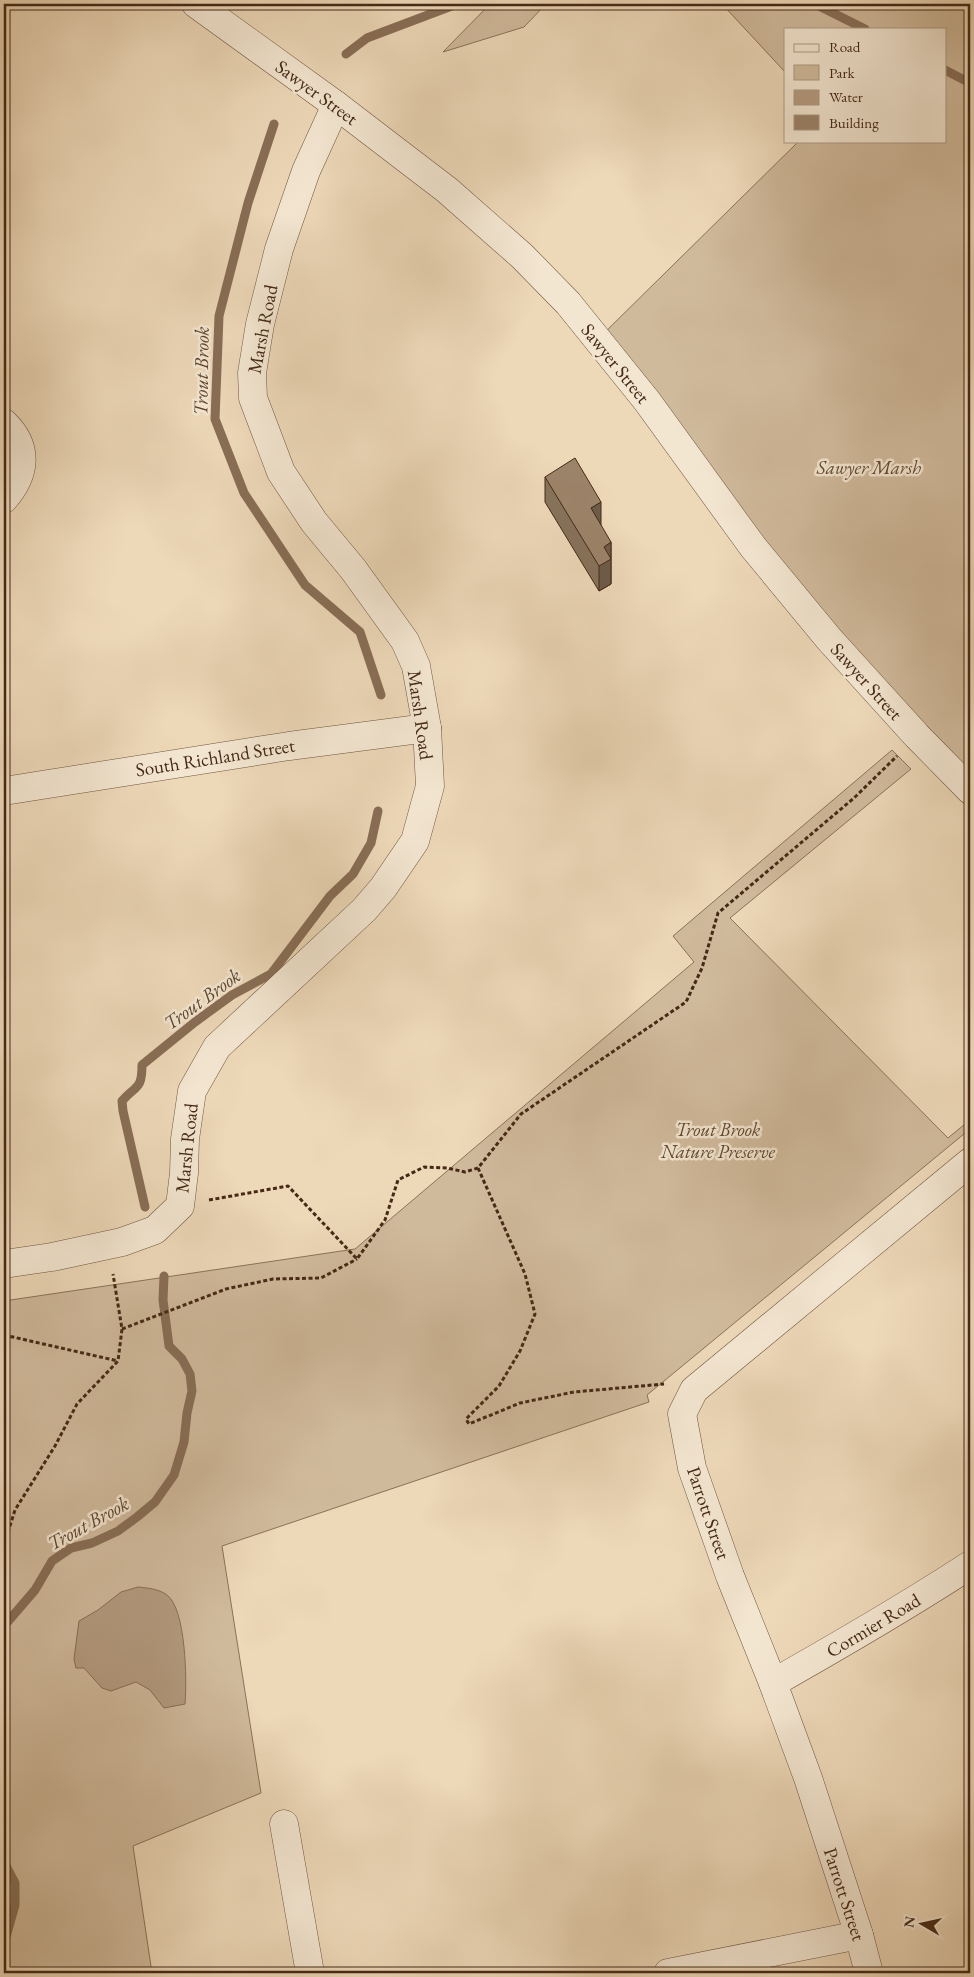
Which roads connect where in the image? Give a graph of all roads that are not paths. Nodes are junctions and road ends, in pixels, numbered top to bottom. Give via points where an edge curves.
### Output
1 (196, 4) edge
2 (336, 105) junction
3 (4, 423) edge
4 (4, 499) edge
5 (427, 728) junction
6 (970, 790) edge
7 (4, 791) edge
8 (970, 1162) edge
9 (4, 1264) edge
10 (970, 1565) edge
11 (773, 1683) junction
12 (284, 1824) dead end
13 (859, 1935) junction
14 (310, 1973) edge
15 (668, 1973) edge
16 (869, 1973) edge

1 - 2 street, Sawyer Street
2 - 5 street, Marsh Road via 306,171 279,249 260,324 252,373 253,398 281,472 314,522 405,641 416,666
2 - 6 street, Sawyer Street via 447,190 522,256 568,303 647,401 753,547 829,639
3 - 4 street via 13,432 22,460 19,478
5 - 7 street, South Richland Street via 279,747
5 - 9 street, Marsh Road via 430,786 415,841 384,888 364,910 216,1047 192,1091 180,1206 155,1230 108,1245
8 - 11 street, Parrott Street via 694,1390 682,1414 692,1468 730,1576
10 - 11 street, Cormier Road via 877,1624
11 - 13 street, Parrott Street
12 - 14 street
13 - 15 street
13 - 16 street, Parrott Street

